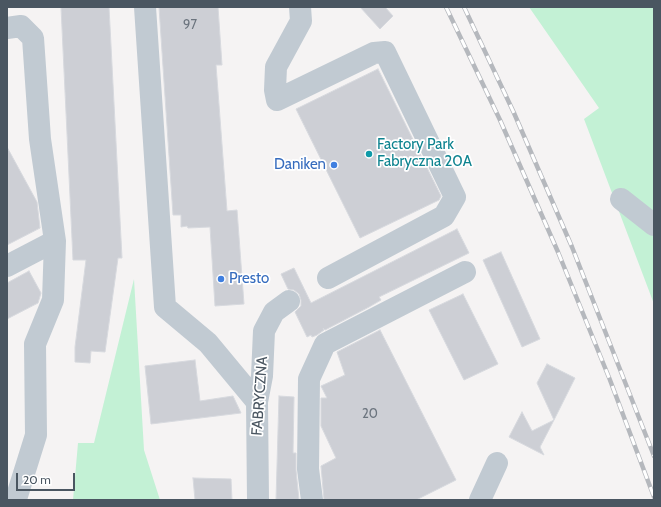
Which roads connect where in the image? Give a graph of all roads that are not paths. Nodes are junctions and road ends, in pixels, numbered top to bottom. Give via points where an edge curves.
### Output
1 (144, 7) edge
2 (300, 7) edge
3 (7, 28) edge
4 (621, 199) dead end
5 (654, 225) edge
6 (55, 240) junction
7 (7, 266) edge
8 (465, 272) dead end
9 (328, 278) dead end
10 (289, 301) dead end
11 (257, 402) junction
12 (497, 463) dead end
13 (16, 499) dead end
14 (258, 500) edge
15 (312, 500) edge
16 (480, 500) edge

1 - 11 street via 165,307 208,343
2 - 9 street via 301,21 276,67 277,100 374,53 385,52 455,197 444,216
3 - 6 street via 21,26 33,38 40,139
4 - 5 street
6 - 7 street
6 - 13 street via 53,300 35,344 36,435
8 - 15 street via 325,344 309,379 308,469
10 - 11 street, FABRYCZNA via 274,312 264,331 262,376
11 - 14 street, FABRYCZNA
12 - 16 street

